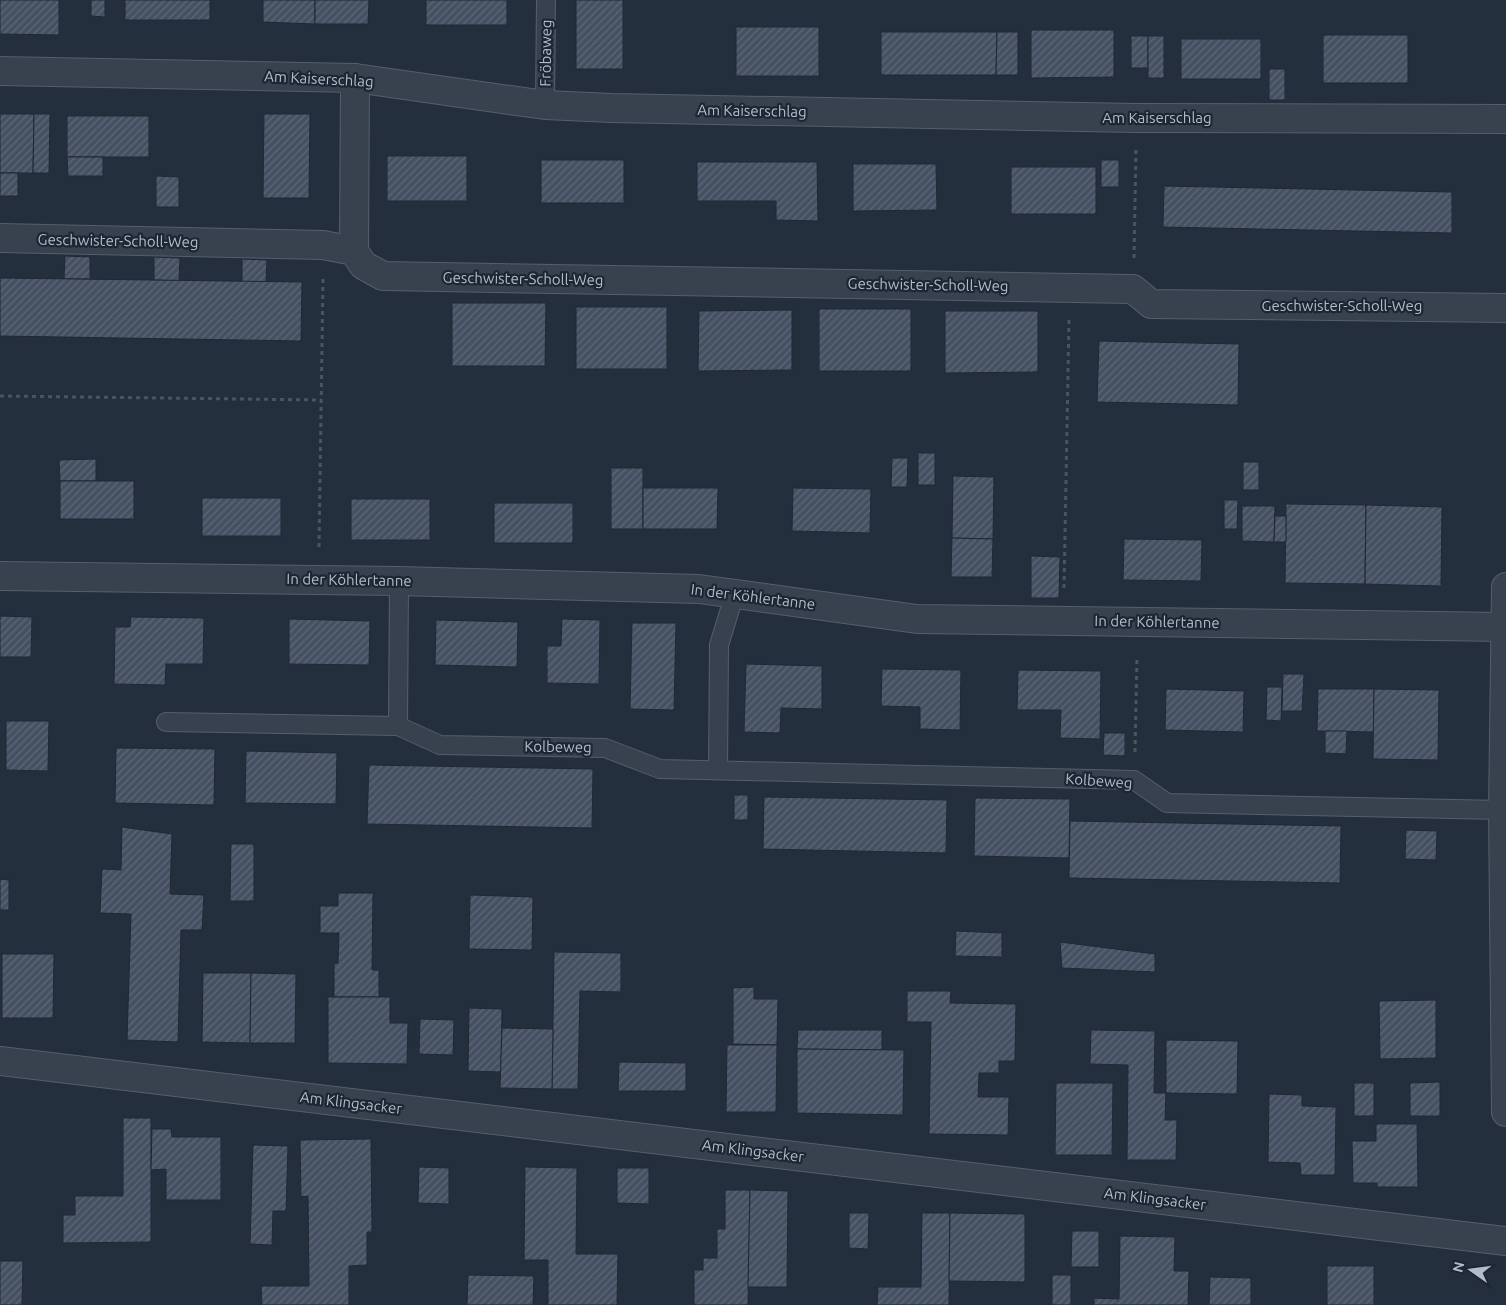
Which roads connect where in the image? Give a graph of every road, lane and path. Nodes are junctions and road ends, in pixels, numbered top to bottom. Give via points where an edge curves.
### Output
1 (546, 0) edge
2 (0, 71) edge
3 (355, 78) junction
4 (545, 106) junction
5 (1136, 118) junction
6 (1506, 119) edge
7 (0, 238) edge
8 (323, 245) junction
9 (354, 251) junction
10 (1070, 288) junction
11 (1133, 289) junction
12 (1506, 308) edge
13 (0, 396) edge
14 (321, 400) junction
15 (0, 576) edge
16 (319, 580) junction
17 (399, 581) junction
18 (1506, 587) edge
19 (735, 593) junction
20 (1063, 621) junction
21 (1138, 622) junction
22 (1506, 627) edge
23 (166, 722) dead end
24 (398, 726) junction
25 (718, 770) junction
26 (1134, 780) junction
27 (1503, 810) junction
28 (0, 1061) edge
29 (1506, 1112) edge
30 (1506, 1241) edge

1 - 4 lane, Fröbaweg
2 - 3 street, Am Kaiserschlag
3 - 4 street, Am Kaiserschlag
3 - 9 street
4 - 5 street, Am Kaiserschlag
5 - 6 street, Am Kaiserschlag
5 - 11 path
7 - 8 street, Geschwister-Scholl-Weg
8 - 9 street, Geschwister-Scholl-Weg
8 - 14 path
9 - 10 street, Geschwister-Scholl-Weg via 363,265 383,276
10 - 11 street, Geschwister-Scholl-Weg
10 - 20 path
11 - 12 street, Geschwister-Scholl-Weg via 1151,304
13 - 14 path
14 - 16 path
15 - 16 street, In der Köhlertanne
16 - 17 street, In der Köhlertanne
17 - 19 street, In der Köhlertanne via 699,588
17 - 24 lane
18 - 22 street
19 - 20 street, In der Köhlertanne via 917,619
19 - 25 lane via 719,645
20 - 21 street, In der Köhlertanne
21 - 22 street, In der Köhlertanne
21 - 26 path
22 - 27 street
23 - 24 lane, Kolbeweg
24 - 25 lane, Kolbeweg via 440,745 605,748 660,769
25 - 26 lane, Kolbeweg
26 - 27 lane, Kolbeweg via 1167,803
27 - 29 street
28 - 30 street, Am Klingsacker

